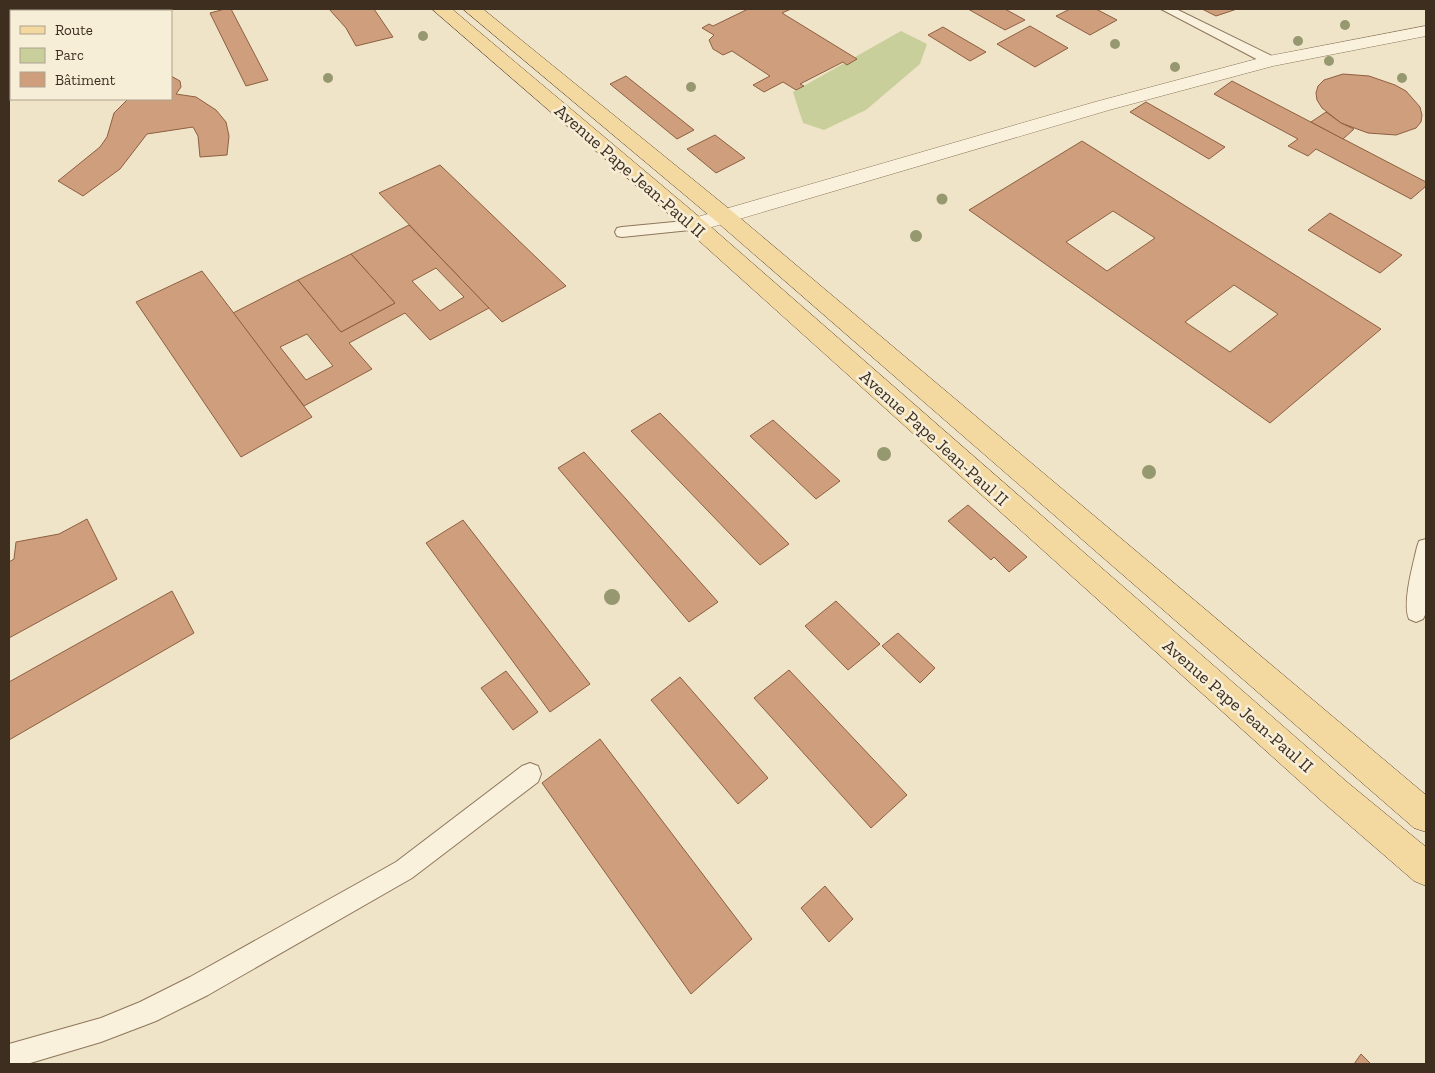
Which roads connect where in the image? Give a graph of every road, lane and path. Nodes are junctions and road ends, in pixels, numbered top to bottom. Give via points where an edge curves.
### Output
1 (440, 9) edge
2 (472, 9) edge
3 (1167, 9) edge
4 (1426, 31) edge
5 (1271, 62) junction
6 (725, 216) junction
7 (695, 225) junction
8 (622, 232) dead end
9 (1426, 546) edge
10 (1416, 613) dead end
11 (530, 774) dead end
12 (1426, 816) edge
13 (1426, 869) edge
14 (9, 1057) edge

1 - 7 main road, Avenue Pape Jean-Paul II
2 - 6 main road, Avenue Pape Jean-Paul II
3 - 5 lane
4 - 5 street
5 - 6 street via 1102,106
6 - 7 street
6 - 12 main road, Avenue Pape Jean-Paul II
7 - 8 lane
7 - 13 main road, Avenue Pape Jean-Paul II
9 - 10 lane
11 - 14 lane via 404,870 199,986 101,1030

